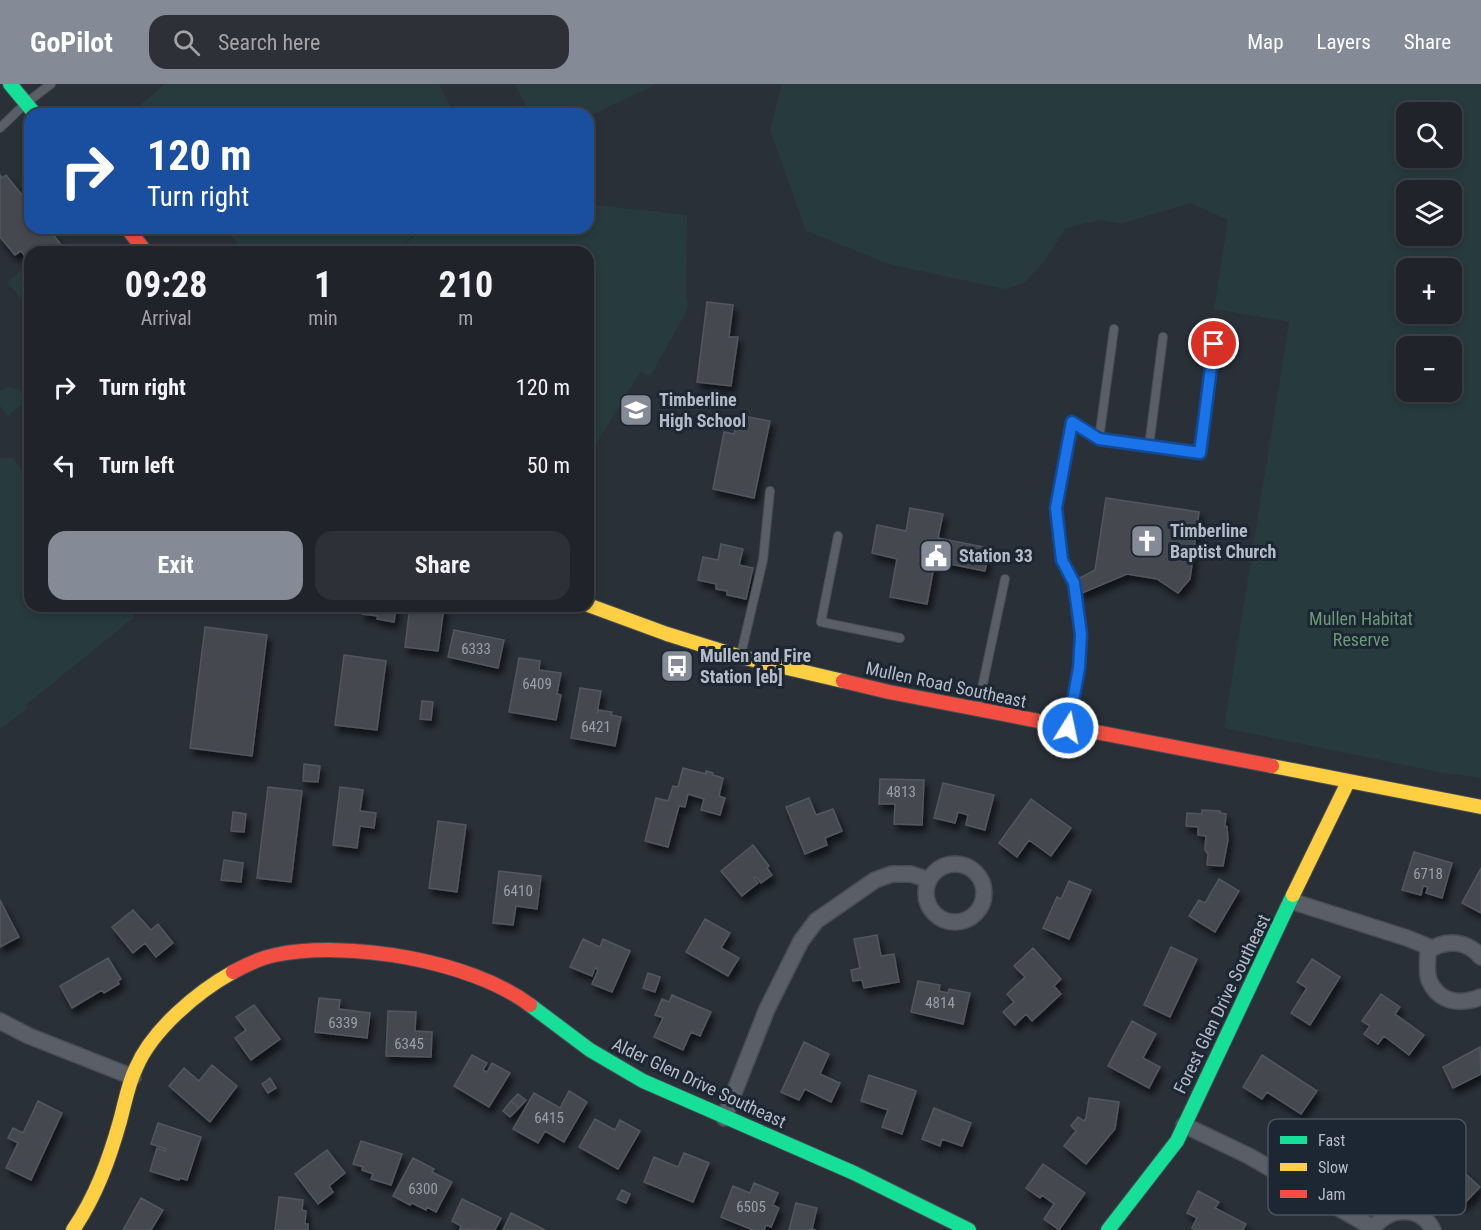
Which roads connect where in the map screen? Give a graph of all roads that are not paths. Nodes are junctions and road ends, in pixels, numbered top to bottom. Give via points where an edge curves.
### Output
1 (10, 84) edge
2 (51, 84) edge
3 (30, 108) edge
4 (24, 112) edge
5 (0, 128) edge
6 (132, 234) edge
7 (142, 246) edge
8 (1114, 329) dead end
9 (1163, 337) dead end
10 (1214, 344) dead end
11 (1099, 439) junction
12 (1149, 446) junction
13 (770, 491) dead end
14 (838, 536) dead end
15 (1005, 579) dead end
16 (594, 606) edge
17 (900, 638) dead end
18 (741, 657) junction
19 (978, 710) junction
20 (1068, 728) junction
21 (1348, 782) junction
22 (1481, 807) edge
23 (929, 880) dead end
24 (1291, 901) junction
25 (1432, 948) junction
26 (1481, 957) edge
27 (1481, 997) edge
28 (0, 1021) edge
29 (133, 1077) junction
30 (724, 1118) junction
31 (1184, 1125) junction
32 (1268, 1167) edge
33 (1349, 1215) edge
34 (1387, 1215) edge
35 (1418, 1215) edge
36 (1373, 1229) edge
37 (73, 1230) edge
38 (969, 1230) edge
39 (1108, 1230) edge
40 (1433, 1230) edge

1 - 3 street
2 - 3 lane
4 - 5 lane
6 - 7 street
8 - 11 lane
9 - 12 lane
10 - 12 lane via 1200,453
11 - 12 lane
11 - 20 lane via 1072,422 1056,508 1062,560 1074,583 1081,634
13 - 18 lane via 763,560
14 - 17 lane via 821,622
15 - 19 lane
16 - 18 street, Mullen Road Southeast
18 - 19 street, Mullen Road Southeast
19 - 20 street, Mullen Road Southeast
20 - 21 street, Mullen Road Southeast
21 - 22 street, Mullen Road Southeast
21 - 24 street, Forest Glen Drive Southeast
23 - 30 street via 911,873 875,880 816,921 801,941 767,1009
24 - 25 street
24 - 31 street, Forest Glen Drive Southeast
25 - 26 street via 1449,941
25 - 27 street via 1428,951 1428,978 1436,992 1451,1002
28 - 29 street
29 - 30 street, Alder Glen Drive Southeast via 158,1035 208,986 274,955 350,951 424,962 483,979 521,999 614,1067
29 - 37 street, Alder Glen Drive Southeast via 101,1183
30 - 38 street, Alder Glen Drive Southeast via 920,1202
31 - 32 street
31 - 39 street, Forest Glen Drive Southeast via 1177,1141
33 - 36 street
34 - 36 street
35 - 40 street

